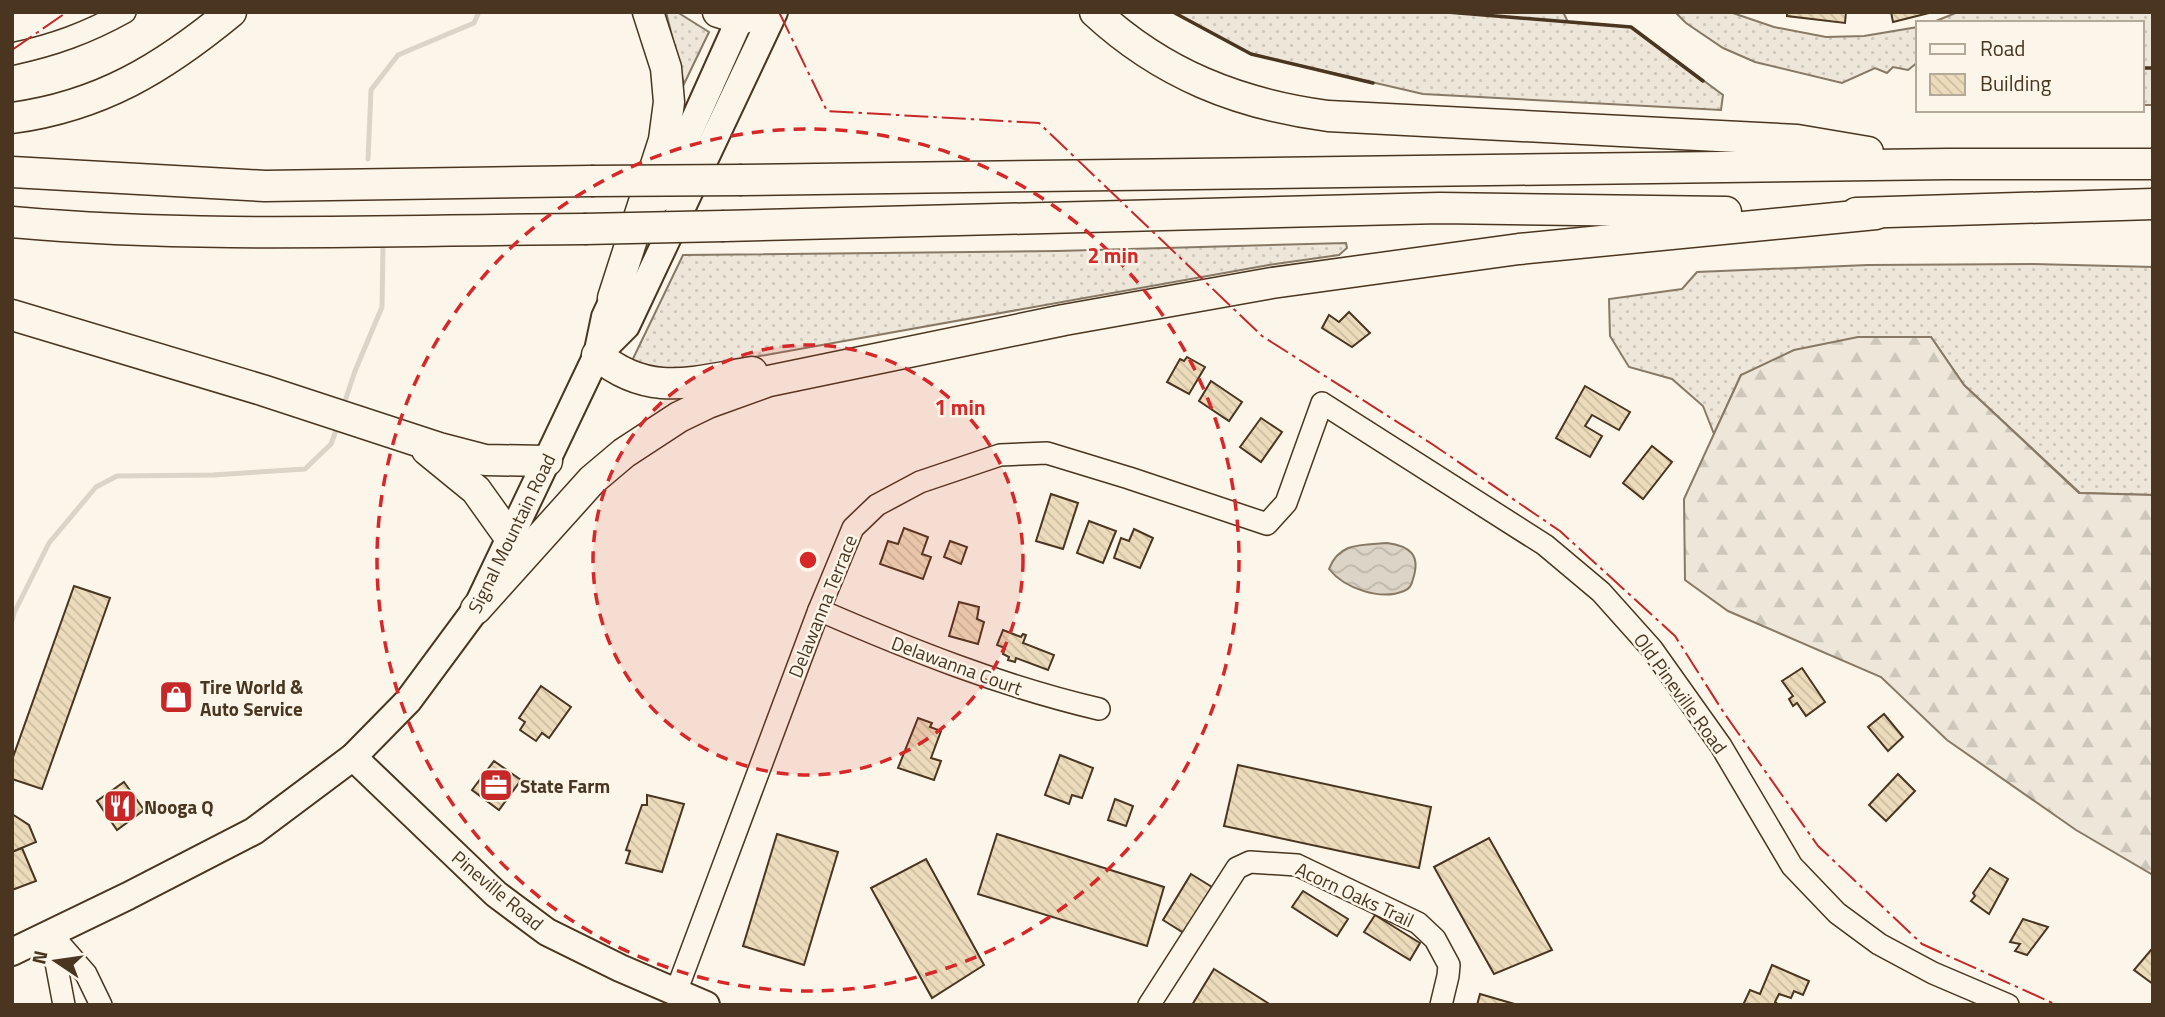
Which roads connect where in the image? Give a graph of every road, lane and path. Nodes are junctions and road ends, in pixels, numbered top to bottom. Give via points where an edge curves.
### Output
1 (125, 12) edge
2 (231, 12) edge
3 (648, 12) edge
4 (774, 12) edge
5 (1095, 12) edge
6 (741, 14) edge
7 (12, 54) edge
8 (12, 118) edge
9 (1948, 164) junction
10 (2153, 164) edge
11 (12, 172) edge
12 (2153, 204) edge
13 (1877, 214) junction
14 (12, 222) edge
15 (614, 298) junction
16 (12, 316) edge
17 (960, 341) junction
18 (597, 355) junction
19 (1322, 402) joint
20 (416, 442) junction
21 (547, 461) junction
22 (510, 539) junction
23 (476, 609) junction
24 (819, 610) junction
25 (1099, 709) dead end
26 (352, 757) junction
27 (51, 934) junction
28 (12, 953) edge
29 (676, 992) junction
30 (64, 1005) edge
31 (101, 1005) edge
32 (706, 1005) edge
33 (1149, 1005) edge
34 (1441, 1005) edge
35 (2008, 1005) edge

1 - 7 street via 51,46
2 - 8 highway via 148,73 115,89 75,104
3 - 15 highway via 666,68 664,140
4 - 18 main road, Signal Mountain Road via 626,326
5 - 9 highway via 1127,40 1184,76 1289,111 1797,140
6 - 15 main road
9 - 10 highway
9 - 11 highway, bridge via 254,186
12 - 13 highway
13 - 14 highway, bridge via 1440,208 584,229 234,231
13 - 17 highway via 1396,265 1168,301
15 - 18 main road
16 - 20 highway via 262,390
17 - 18 highway via 676,385 631,377
17 - 23 highway via 769,381 679,417 592,480
18 - 21 main road, Signal Mountain Road
19 - 24 street, Delawanna Terrace via 1286,503 1267,524 1047,453 1000,455 920,482 877,505 853,528
19 - 35 street, Old Pineville Road via 1545,545 1601,592 1652,649 1721,746 1793,866 1837,913 1879,944
20 - 21 highway via 485,460
20 - 22 highway via 476,490
21 - 22 main road, Signal Mountain Road
22 - 23 main road, Signal Mountain Road
23 - 26 main road, Signal Mountain Road via 408,701
24 - 25 street, Delawanna Court via 1008,685
24 - 29 street, Delawanna Terrace
26 - 27 main road, Signal Mountain Road via 254,831
26 - 29 main road, Pineville Road via 496,894 547,932
27 - 28 main road, Signal Mountain Road
27 - 30 street
27 - 31 street via 86,974
29 - 32 main road, Pineville Road
33 - 34 street, Acorn Oaks Trail via 1237,868 1250,862 1275,861 1297,865 1418,923 1435,939 1449,965

